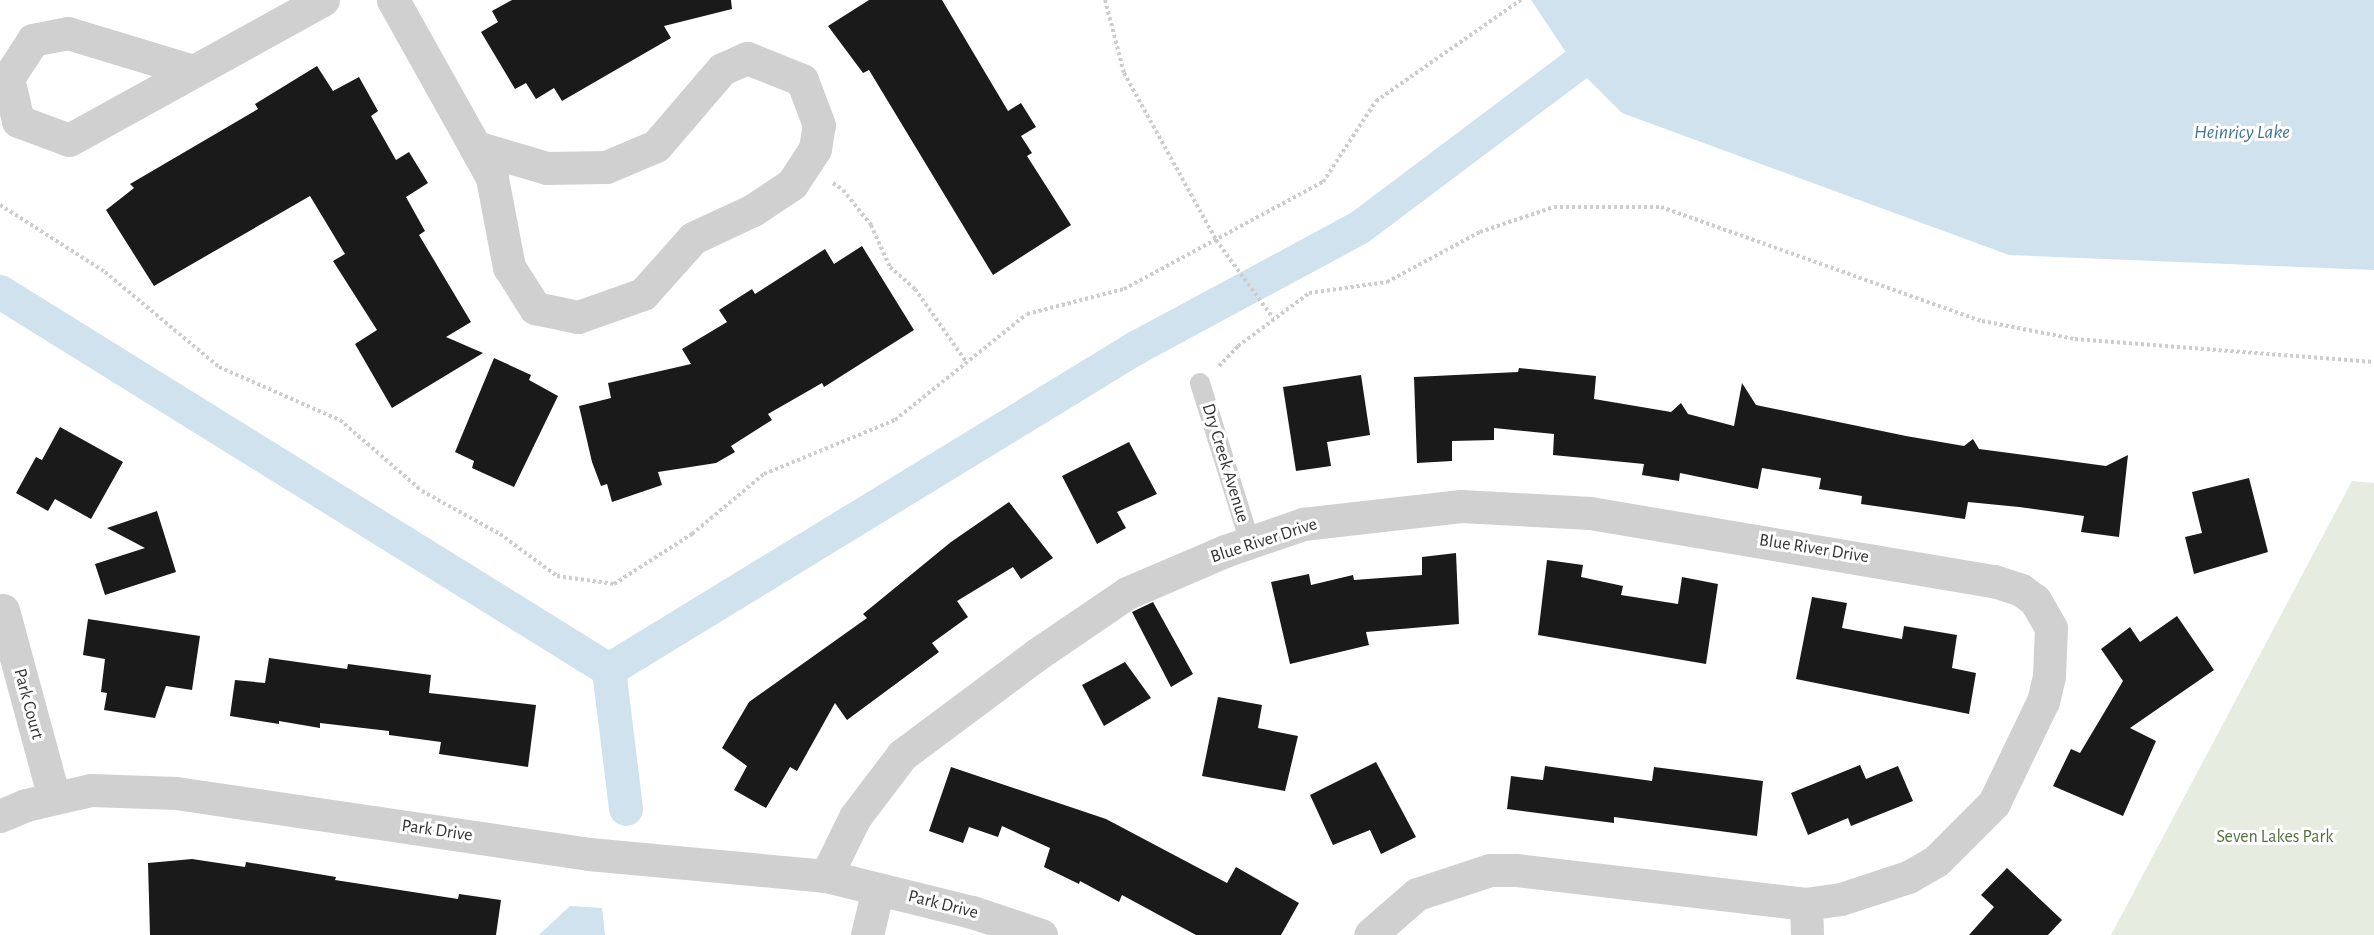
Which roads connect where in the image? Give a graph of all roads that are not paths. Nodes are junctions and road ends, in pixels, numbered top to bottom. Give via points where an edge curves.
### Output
1 (323, 0) edge
2 (393, 0) edge
3 (193, 71) junction
4 (475, 147) junction
5 (1200, 383) road end
6 (1250, 543) junction
7 (3, 610) dead end
8 (54, 798) junction
9 (0, 816) edge
10 (826, 876) junction
11 (878, 889) junction
12 (1806, 920) edge
13 (867, 935) edge
14 (1041, 935) edge
15 (1370, 935) edge

1 - 3 street
2 - 4 street
3 - 3 street via 69,140 18,121 8,78 33,40 68,33
4 - 4 street via 492,178 509,267 535,308 578,317 644,294 693,238 753,210 792,184 815,149 819,126 802,80 747,58 722,69 656,146 606,167 547,168
5 - 6 lane, Dry Creek Avenue
6 - 10 street, Blue River Drive via 1127,593 902,755 855,817
6 - 12 street, Blue River Drive via 1302,524 1406,510 1528,507 1590,513 1961,573 2021,590 2035,600 2051,628 2049,676 2043,700 1994,803 1936,861 1908,877 1841,899
7 - 8 street, Park Court
8 - 9 street, Park Drive
8 - 10 street, Park Drive via 91,790 176,793 589,854
10 - 11 street, Park Drive
11 - 13 street
11 - 14 street, Park Drive
12 - 15 street, Blue River Drive via 1515,870 1490,870 1418,894

